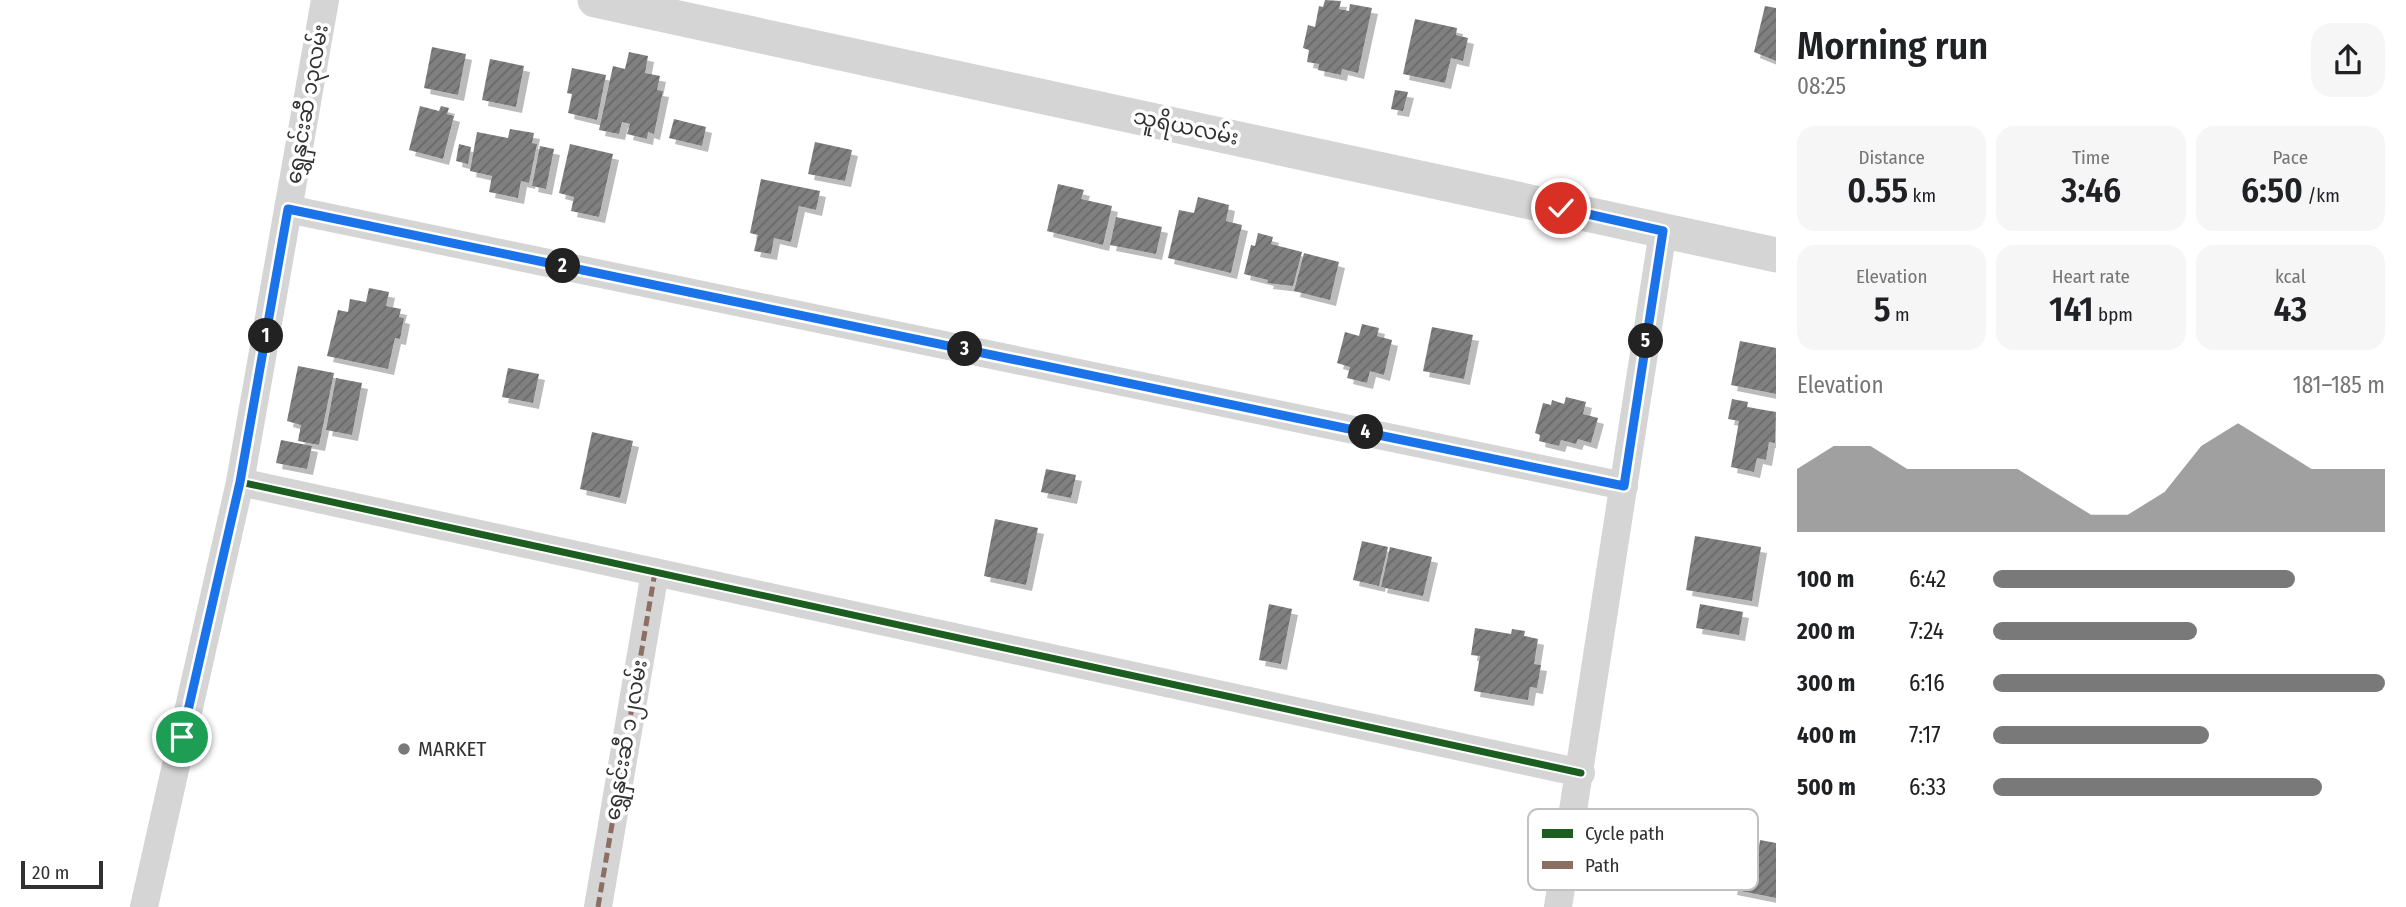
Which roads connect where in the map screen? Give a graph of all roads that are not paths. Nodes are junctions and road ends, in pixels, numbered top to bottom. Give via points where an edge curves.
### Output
1 (326, 0) edge
2 (595, 0) edge
3 (288, 209) junction
4 (1663, 231) junction
5 (1776, 255) edge
6 (240, 482) junction
7 (1624, 486) junction
8 (655, 572) junction
9 (1581, 774) junction
10 (1575, 809) edge
11 (144, 907) edge
12 (598, 907) edge

1 - 3 street, ရွှေနှင်းဆီ ၁၃လမ်း
2 - 4 street, သူရိယလမ်း
3 - 6 street, ရွှေနှင်းဆီ ၁၃လမ်း
3 - 7 street
4 - 5 street, သူရိယလမ်း
4 - 7 street
6 - 8 street
6 - 11 street, ရွှေနှင်းဆီ ၁၃လမ်း
7 - 9 street
8 - 9 street
8 - 12 street, ရွှေနှင်းဆီ ၁၂လမ်း
9 - 10 street

